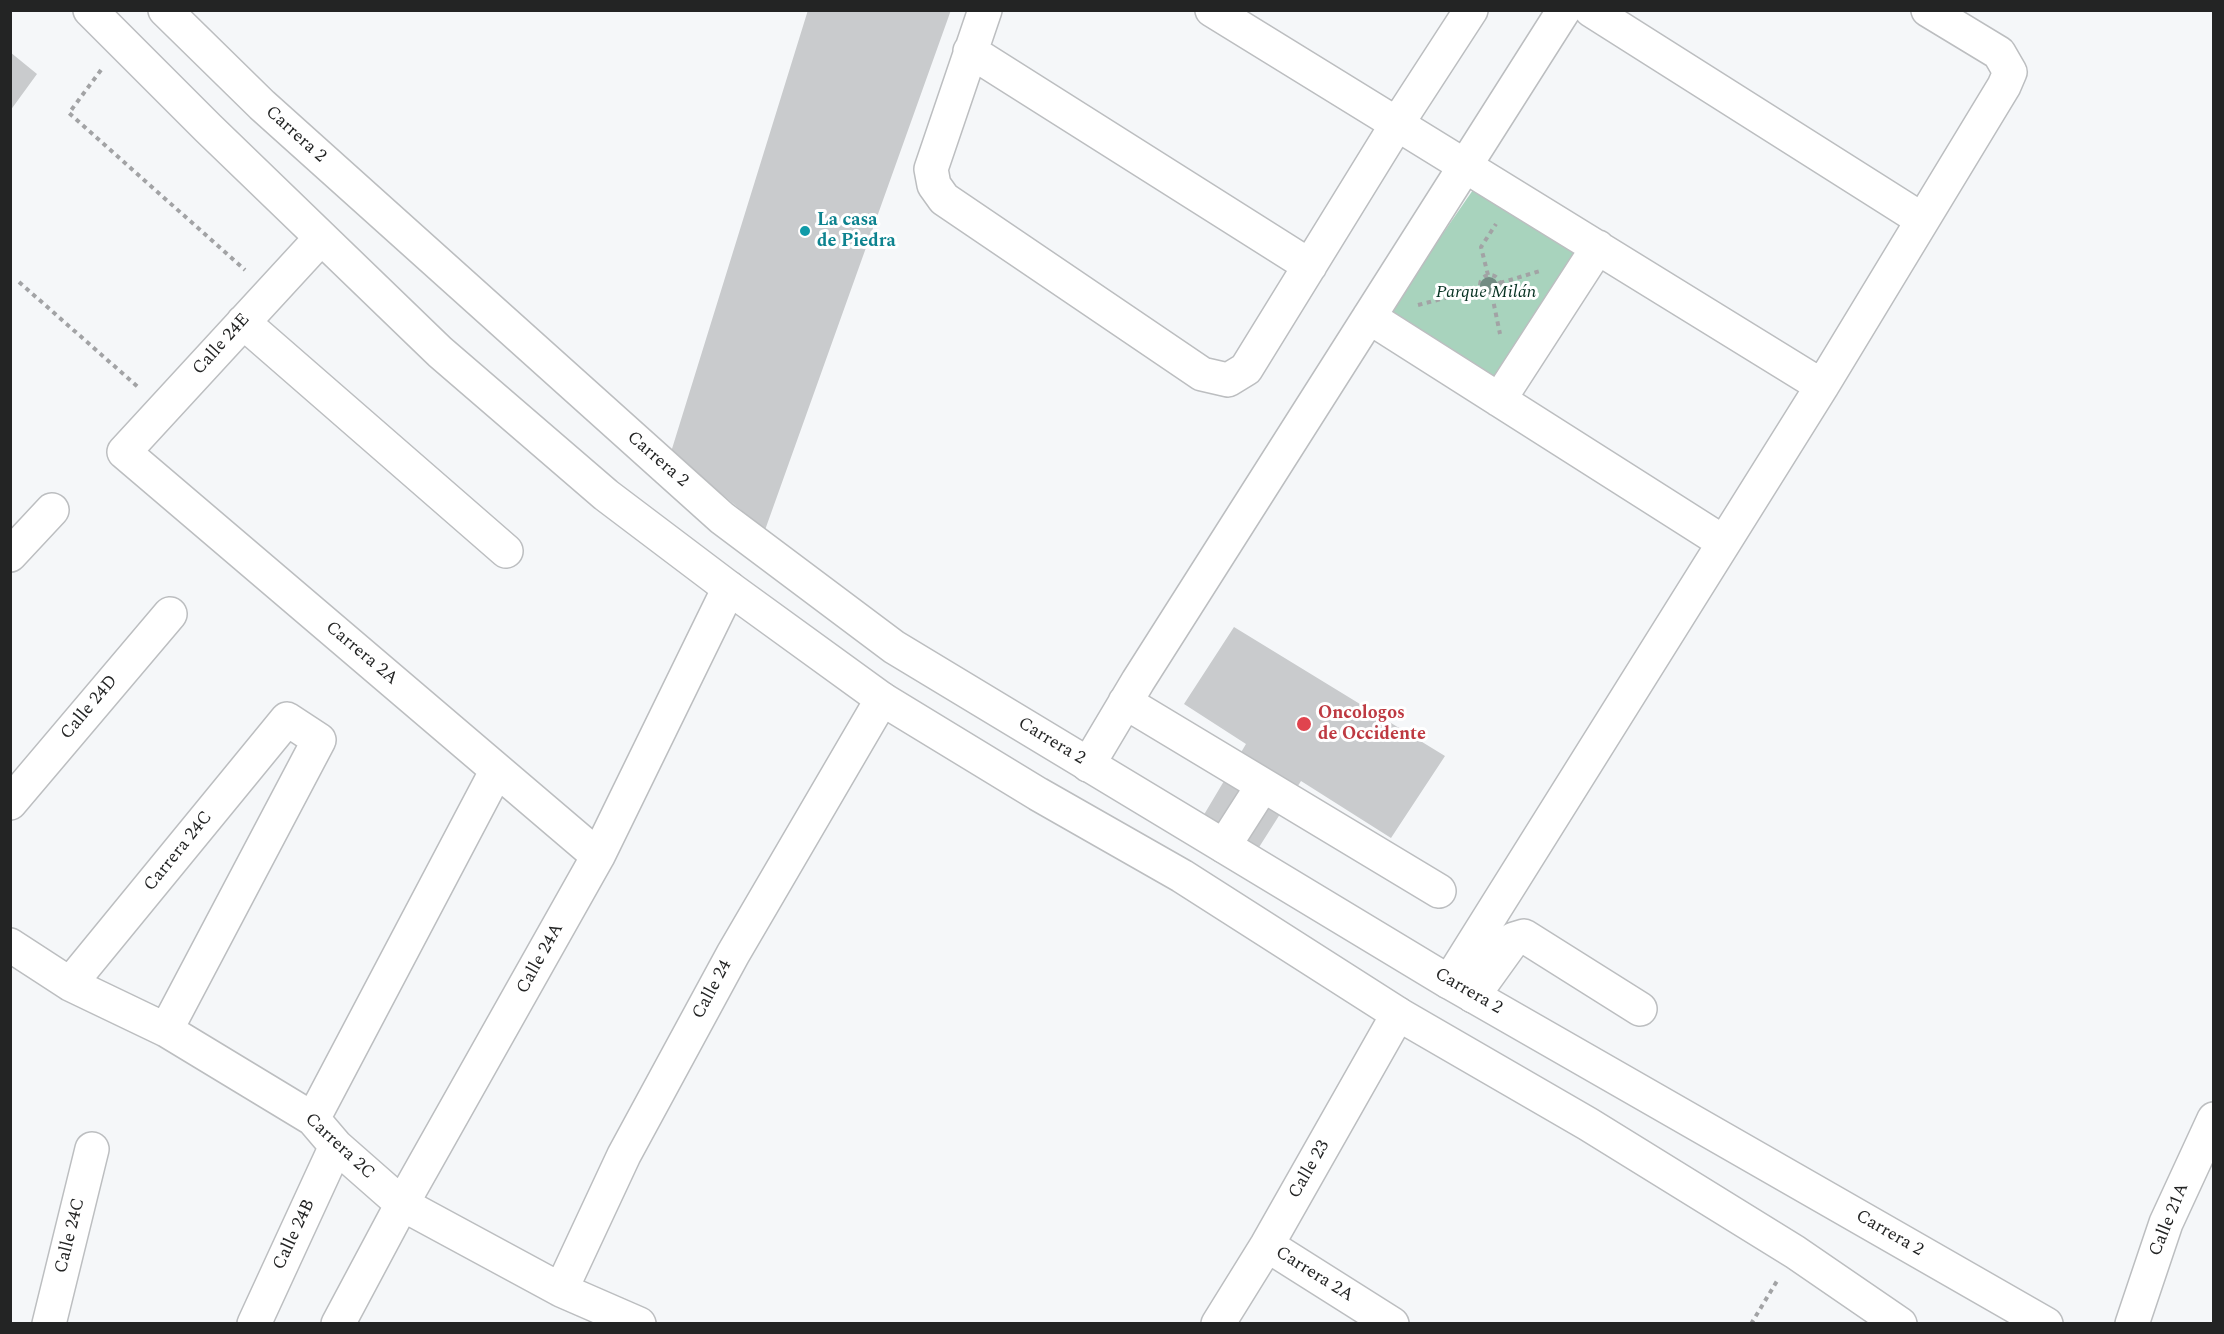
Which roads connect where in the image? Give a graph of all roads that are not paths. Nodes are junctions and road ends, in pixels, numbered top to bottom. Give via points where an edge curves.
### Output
1 (90, 10) edge
2 (165, 10) edge
3 (985, 10) edge
4 (1212, 10) edge
5 (1471, 10) edge
6 (1564, 10) edge
7 (1591, 10) edge
8 (1928, 10) edge
9 (970, 51) junction
10 (1397, 124) junction
11 (1465, 166) junction
12 (1921, 219) junction
13 (321, 238) junction
14 (1598, 247) junction
15 (1310, 266) junction
16 (1369, 317) junction
17 (243, 322) junction
18 (1822, 386) junction
19 (1499, 400) junction
20 (124, 452) joint
21 (52, 510) dead end
22 (1724, 542) junction
23 (506, 551) dead end
24 (10, 555) edge
25 (729, 588) junction
26 (170, 614) dead end
27 (882, 699) junction
28 (1125, 702) junction
29 (1088, 765) junction
30 (497, 770) junction
31 (1263, 784) junction
32 (10, 802) edge
33 (1224, 846) junction
34 (598, 856) junction
35 (1439, 891) dead end
36 (10, 945) edge
37 (70, 984) junction
38 (1461, 989) junction
39 (1640, 1009) dead end
40 (1398, 1014) junction
41 (166, 1030) junction
42 (313, 1119) junction
43 (2214, 1119) edge
44 (336, 1146) junction
45 (93, 1149) dead end
46 (402, 1204) junction
47 (1267, 1245) junction
48 (561, 1290) junction
49 (631, 1322) edge
50 (49, 1323) edge
51 (254, 1323) edge
52 (338, 1323) edge
53 (1218, 1323) edge
54 (1392, 1323) edge
55 (1900, 1323) edge
56 (2046, 1323) edge
57 (2132, 1323) edge

1 - 13 street
2 - 29 street, Carrera 2 via 262,105 722,518 894,647
3 - 9 street
4 - 10 street
5 - 10 street
6 - 11 street
7 - 12 street
8 - 12 street via 1999,53 2010,72
9 - 15 street
9 - 15 street via 931,169 934,185 944,199 1202,374 1228,380 1246,369
10 - 11 street
10 - 15 street
11 - 14 street
11 - 16 street
12 - 18 street
13 - 17 street, Calle 24E
13 - 25 street via 440,352 606,495
14 - 18 street
14 - 19 street
16 - 19 street
16 - 28 street
17 - 20 street, Calle 24E
17 - 23 street
18 - 22 street
19 - 22 street
20 - 30 street, Carrera 2A
21 - 24 street
22 - 38 street
25 - 27 street
25 - 34 street, Calle 24A
26 - 32 street, Calle 24D
27 - 40 street via 1182,876
27 - 48 street, Calle 24 via 717,984 624,1155
28 - 29 street
28 - 31 street
29 - 33 street, Carrera 2
30 - 34 street, Carrera 2A
30 - 42 street
31 - 33 street
31 - 35 street
33 - 38 street, Carrera 2
34 - 46 street, Calle 24A
36 - 37 street, Carrera 2C
37 - 41 street, Carrera 2C
37 - 41 street, Carrera 24C via 287,719 319,740
38 - 39 street via 1514,939 1524,936
38 - 56 street, Carrera 2
40 - 47 street, Calle 23
40 - 55 street via 1588,1124 1795,1252
41 - 42 street, Carrera 2C
42 - 44 street, Carrera 2C
43 - 57 street, Calle 21A via 2166,1223
44 - 46 street, Carrera 2C
44 - 51 street, Calle 24B
45 - 50 street, Calle 24C
46 - 48 street, Carrera 2C
46 - 52 street, Calle 24A
47 - 53 street, Calle 23
47 - 54 street, Carrera 2A
48 - 49 street, Carrera 2C

